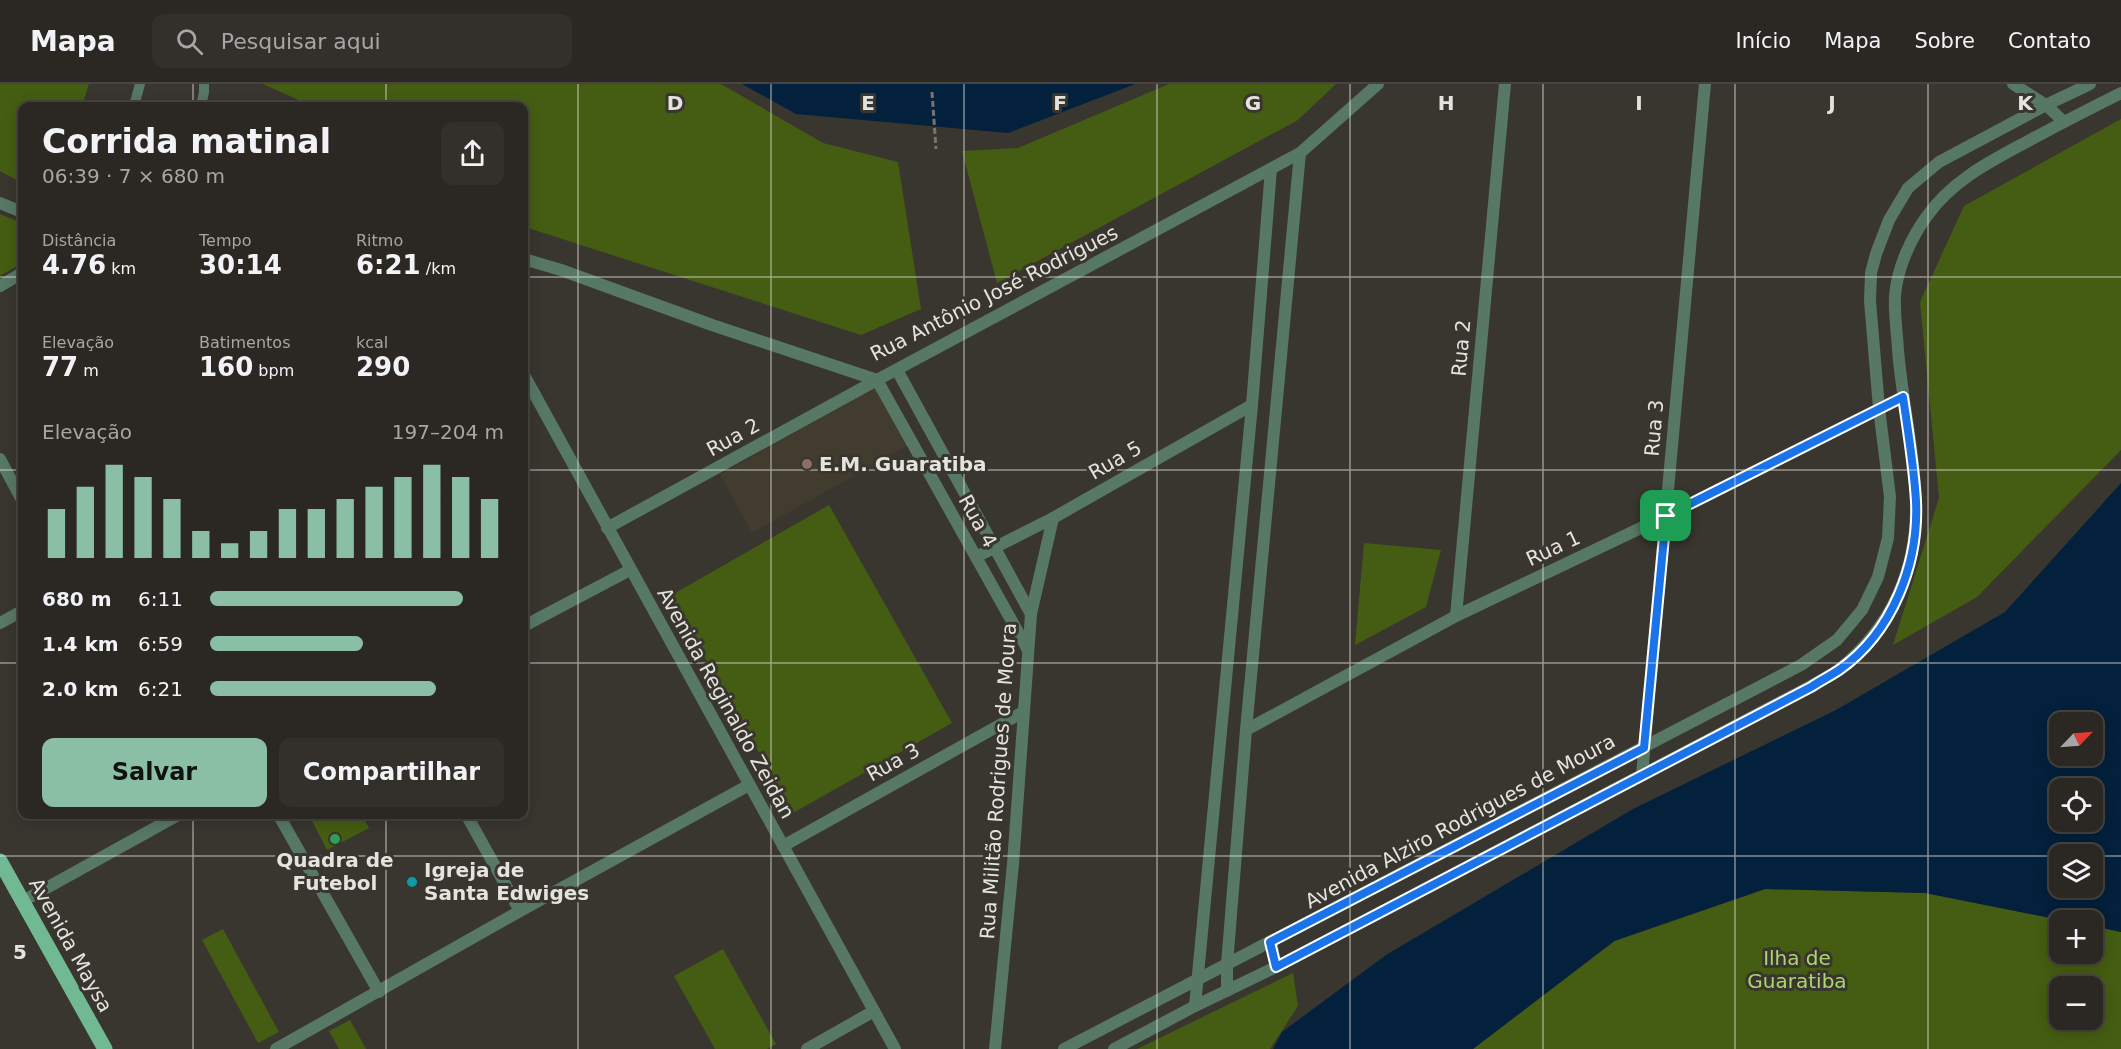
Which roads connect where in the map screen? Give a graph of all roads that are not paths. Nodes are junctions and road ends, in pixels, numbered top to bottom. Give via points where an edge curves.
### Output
1 (140, 84) edge
2 (204, 84) edge
3 (1378, 84) edge
4 (1505, 84) edge
5 (1705, 84) edge
6 (2013, 84) edge
7 (2090, 84) edge
8 (2121, 93) edge
9 (135, 102) edge
10 (202, 102) edge
11 (2046, 105) junction
12 (2064, 122) junction
13 (1300, 153) junction
14 (1271, 169) junction
15 (0, 203) edge
16 (18, 210) edge
17 (528, 262) edge
18 (18, 275) edge
19 (0, 286) edge
20 (897, 370) junction
21 (877, 380) junction
22 (528, 382) edge
23 (1903, 397) junction
24 (1252, 405) junction
25 (1879, 408) junction
26 (0, 459) edge
27 (18, 493) edge
28 (1666, 516) junction
29 (1053, 518) junction
30 (607, 528) junction
31 (995, 548) junction
32 (976, 557) junction
33 (630, 570) junction
34 (18, 613) edge
35 (1031, 614) junction
36 (1456, 616) junction
37 (0, 623) edge
38 (528, 624) edge
39 (1028, 650) junction
40 (1023, 712) junction
41 (1246, 730) junction
42 (1644, 748) junction
43 (1642, 775) junction
44 (749, 785) junction
45 (171, 819) edge
46 (281, 819) edge
47 (469, 819) edge
48 (783, 846) junction
49 (0, 861) edge
50 (23, 901) junction
51 (520, 911) junction
52 (1270, 942) junction
53 (1227, 964) junction
54 (1276, 967) junction
55 (1197, 981) junction
56 (1227, 991) junction
57 (379, 992) junction
58 (1195, 1006) junction
59 (874, 1011) junction
60 (105, 1049) edge
61 (276, 1049) edge
62 (807, 1049) edge
63 (895, 1049) edge
64 (995, 1049) edge
65 (1064, 1049) edge
66 (1114, 1049) edge

1 - 9 lane
2 - 10 lane
3 - 13 street, Rua Antônio José Rodrigues
4 - 36 street, Rua 2
5 - 28 street, Rua 3
6 - 11 street
7 - 11 street, Avenida Alziro Rodrigues de Moura
8 - 12 street
11 - 12 street
11 - 25 street, Avenida Alziro Rodrigues de Moura via 1939,162 1908,188 1898,204 1870,273
12 - 23 street via 1974,171 1942,197 1919,228 1904,258 1895,296
13 - 14 street, Rua Antônio José Rodrigues
13 - 41 street
14 - 20 street, Rua Antônio José Rodrigues
14 - 24 street
15 - 16 street
17 - 21 street, Rua Antônio José Rodrigues
18 - 19 street
20 - 21 street, Rua Antônio José Rodrigues
20 - 31 street, Rua 4
21 - 30 street, Rua 2
21 - 32 street, Rua 4
22 - 30 street, Avenida Reginaldo Zeidan
23 - 25 street, Rua 1
23 - 43 street via 1916,523 1912,557 1903,585 1884,622 1840,669
24 - 29 street, Rua 5
24 - 55 street
25 - 28 street, Rua 1
25 - 42 street, Avenida Alziro Rodrigues de Moura via 1890,519 1884,559 1862,610 1837,640 1801,665
26 - 27 street
28 - 36 street, Rua 1
28 - 42 street, Rua 3
29 - 31 street, Rua 5
29 - 35 street, Rua Militão Rodrigues de Moura
30 - 33 street, Avenida Reginaldo Zeidan
31 - 32 street, Rua 5
31 - 35 street, Rua 4
32 - 39 street, Rua 4
33 - 38 street
33 - 44 street, Avenida Reginaldo Zeidan
34 - 37 street
35 - 39 street, Rua Militão Rodrigues de Moura
36 - 41 street, Rua 1
39 - 40 street, Rua Militão Rodrigues de Moura
40 - 48 street, Rua 3
40 - 64 street, Rua Militão Rodrigues de Moura
41 - 53 street
42 - 43 street, Rua 3
42 - 52 street, Avenida Alziro Rodrigues de Moura
43 - 54 street
44 - 48 street, Avenida Reginaldo Zeidan
44 - 51 street
45 - 50 street
46 - 57 street
47 - 51 street
48 - 59 street, Avenida Reginaldo Zeidan
49 - 50 main road, Avenida Maysa
50 - 60 main road, Avenida Maysa
51 - 57 street
52 - 53 street, Avenida Alziro Rodrigues de Moura
52 - 54 street
53 - 55 street, Avenida Alziro Rodrigues de Moura
53 - 56 street
54 - 56 street
55 - 58 street
55 - 65 street, Avenida Alziro Rodrigues de Moura
56 - 58 street
57 - 61 street
58 - 66 street
59 - 62 street
59 - 63 street, Avenida Reginaldo Zeidan

